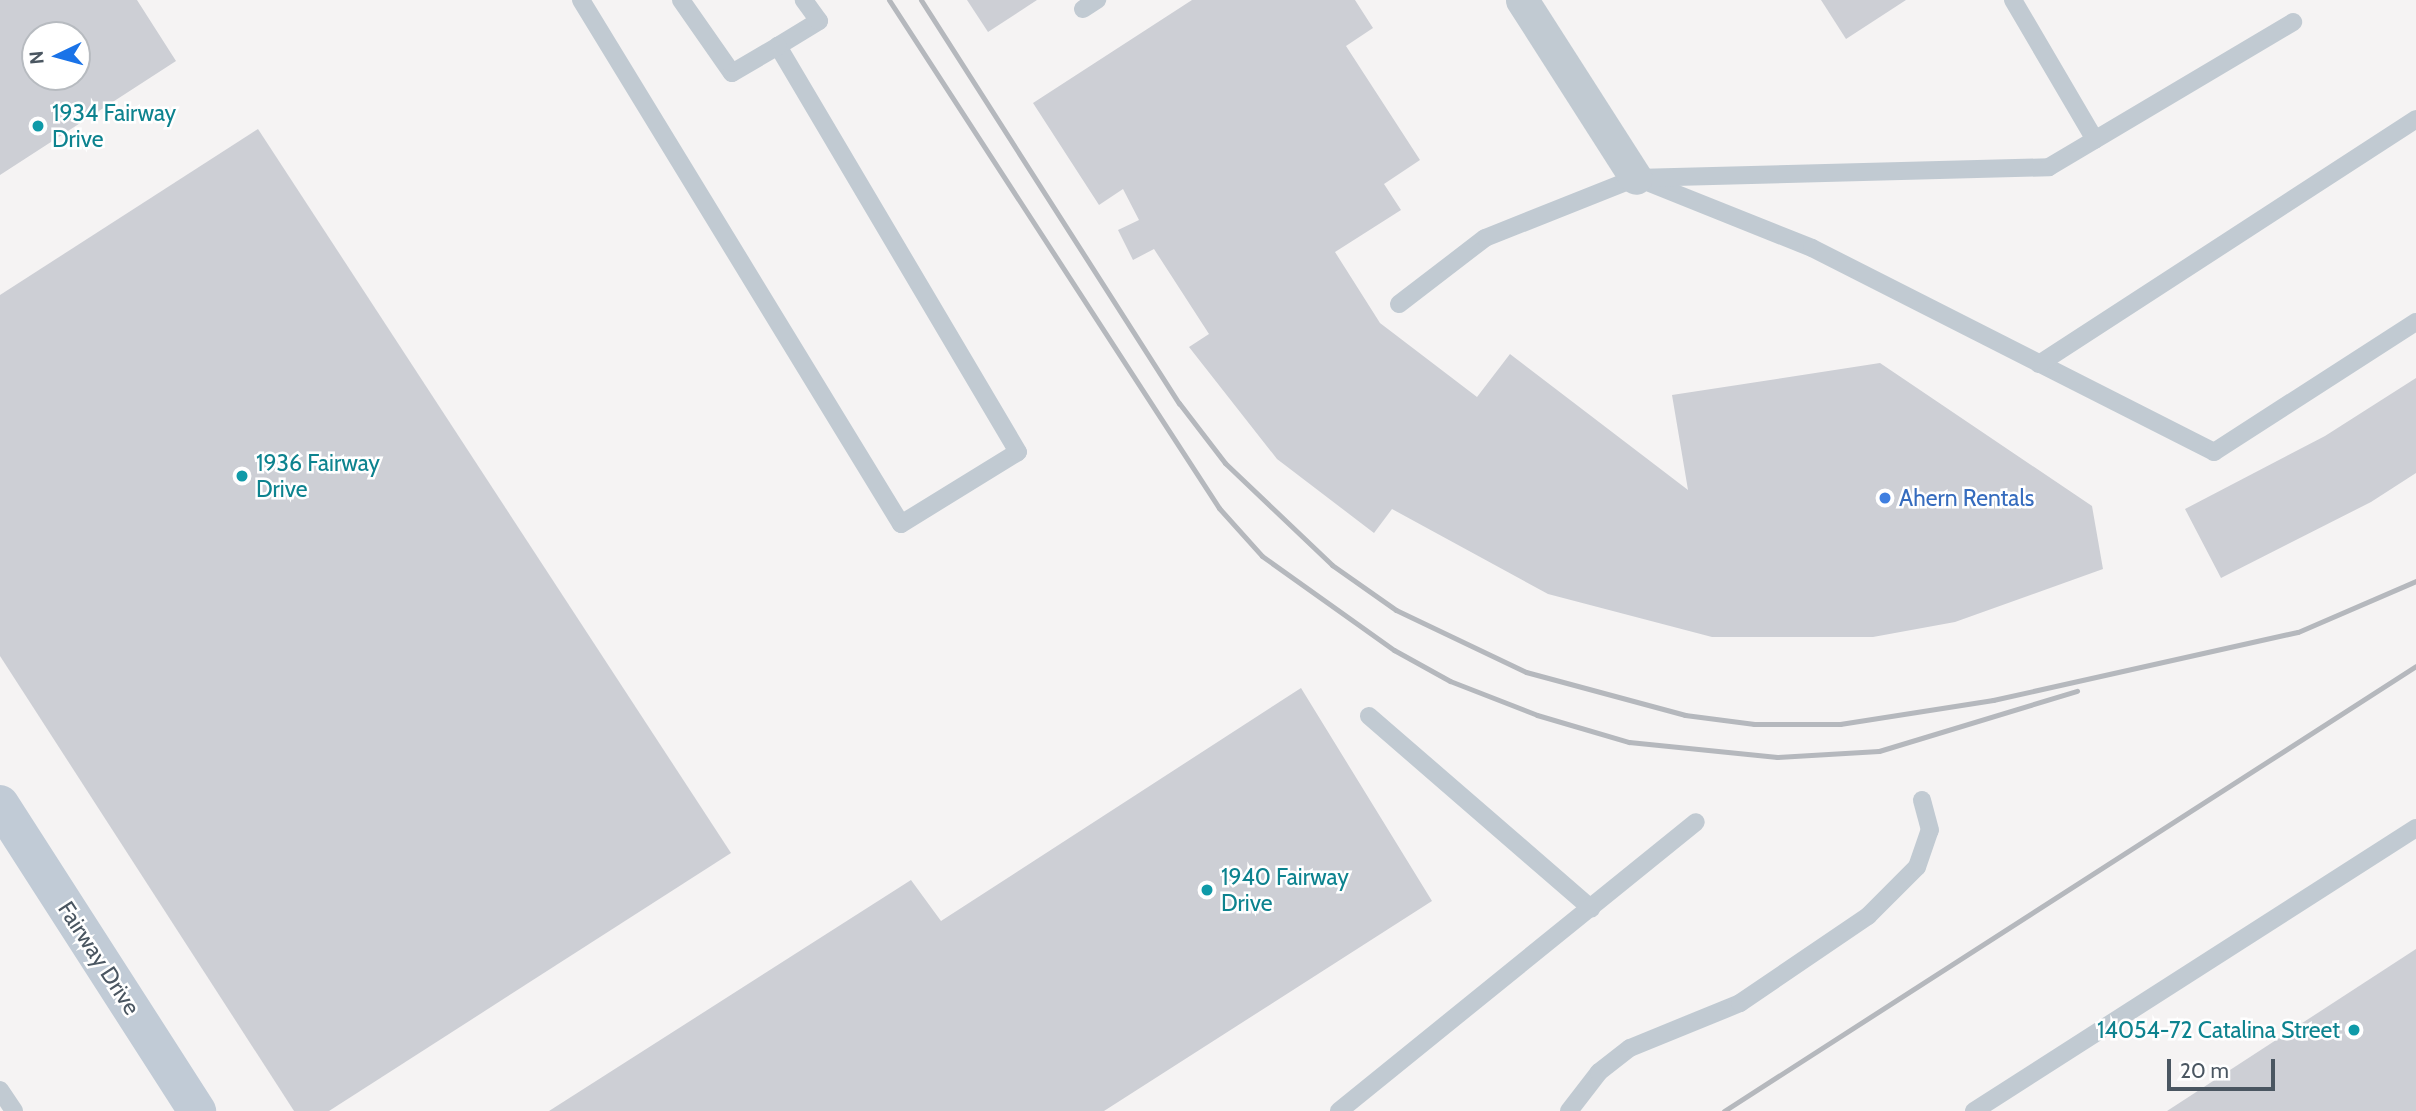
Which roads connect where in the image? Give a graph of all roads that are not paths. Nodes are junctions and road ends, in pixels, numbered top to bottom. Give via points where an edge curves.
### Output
1 (581, 0) edge
2 (681, 0) edge
3 (804, 0) edge
4 (1522, 0) edge
5 (2013, 0) edge
6 (2293, 22) dead end
7 (778, 46) junction
8 (2416, 119) edge
9 (2095, 140) junction
10 (1636, 177) junction
11 (1399, 304) dead end
12 (2416, 322) edge
13 (2039, 364) junction
14 (1369, 716) dead end
15 (1922, 800) dead end
16 (0, 804) edge
17 (1696, 822) dead end
18 (2416, 828) edge
19 (1591, 908) junction
20 (0, 1090) edge
21 (14, 1111) edge
22 (197, 1111) edge
23 (1339, 1111) edge
24 (1569, 1111) edge
25 (1975, 1111) edge

1 - 7 lane via 901,524 1018,452
2 - 7 lane via 732,73
3 - 7 lane via 818,21
4 - 10 street
5 - 9 lane
6 - 9 lane
8 - 13 lane
9 - 10 lane via 2049,167
10 - 11 lane via 1485,238
10 - 13 lane via 1812,248
12 - 13 lane via 2214,452
14 - 19 lane
15 - 24 lane via 1930,830 1917,867 1868,916 1740,1003 1630,1048 1599,1072
16 - 22 street, Fairway Drive
17 - 19 lane
18 - 25 lane
19 - 23 lane
20 - 21 lane

